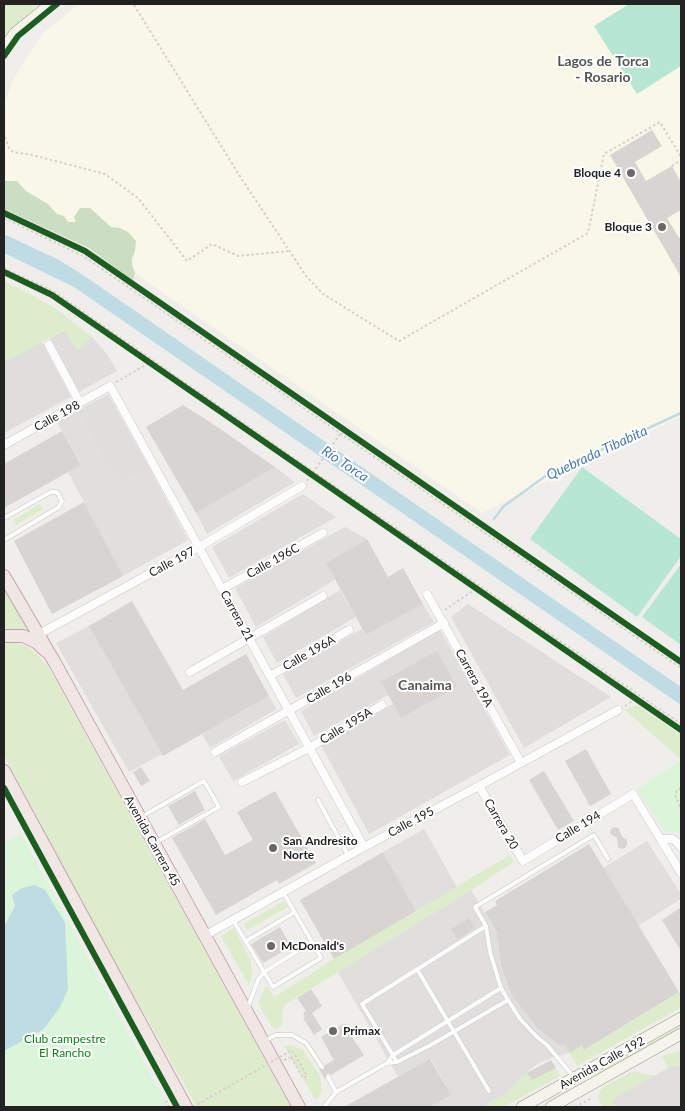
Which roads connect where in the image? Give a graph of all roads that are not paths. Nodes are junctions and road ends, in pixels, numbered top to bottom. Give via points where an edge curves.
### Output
1 (51, 4) edge
2 (4, 48) edge
3 (49, 345) dead end
4 (110, 386) joint
5 (80, 403) junction
6 (4, 445) edge
7 (302, 486) dead end
8 (4, 518) edge
9 (323, 533) dead end
10 (4, 540) edge
11 (199, 547) junction
12 (4, 576) edge
13 (222, 589) junction
14 (428, 594) dead end
15 (323, 596) dead end
16 (444, 623) junction
17 (349, 630) dead end
18 (39, 634) junction
19 (4, 636) edge
20 (250, 639) junction
21 (56, 663) junction
22 (190, 672) dead end
23 (270, 676) junction
24 (382, 705) dead end
25 (618, 710) road end
26 (289, 711) junction
27 (309, 748) junction
28 (215, 752) dead end
29 (521, 763) junction
30 (4, 771) edge
31 (242, 782) dead end
32 (479, 786) junction
33 (318, 800) dead end
34 (139, 818) junction
35 (661, 839) junction
36 (153, 844) junction
37 (364, 847) junction
38 (681, 847) edge
39 (349, 855) junction
40 (608, 859) dead end
41 (523, 861) joint
42 (681, 873) edge
43 (283, 892) junction
44 (295, 912) junction
45 (233, 920) junction
46 (486, 926) junction
47 (204, 936) junction
48 (246, 941) junction
49 (312, 942) junction
50 (417, 969) junction
51 (264, 972) junction
52 (502, 988) junction
53 (508, 1000) junction
54 (247, 1011) junction
55 (681, 1018) edge
56 (448, 1021) junction
57 (454, 1032) junction
58 (681, 1034) edge
59 (263, 1041) junction
60 (681, 1044) edge
61 (651, 1052) junction
62 (393, 1055) junction
63 (397, 1062) junction
64 (386, 1063) junction
65 (322, 1067) dead end
66 (577, 1077) junction
67 (328, 1078) dead end
68 (489, 1091) dead end
69 (336, 1092) junction
70 (589, 1093) junction
71 (186, 1107) edge
72 (299, 1107) edge
73 (324, 1107) edge
74 (522, 1107) edge
75 (551, 1107) edge

1 - 2 main road via 15,33
3 - 5 street
4 - 5 street, Calle 198
4 - 11 street, Carrera 21
5 - 6 street, Calle 198
7 - 11 street, Calle 197
8 - 10 lane via 54,491 62,501 60,507
9 - 13 street, Calle 196C
11 - 13 street, Carrera 21
11 - 18 street, Calle 197
12 - 18 highway, Avenida Carrera 45
13 - 20 street, Carrera 21
14 - 16 street, Carrera 19A
15 - 20 street
16 - 26 street, Calle 196
16 - 29 street, Carrera 19A
17 - 23 street, Calle 196A
18 - 21 highway, Avenida Carrera 45
19 - 21 highway via 22,636 36,642
20 - 22 street
20 - 23 street, Carrera 21
21 - 34 highway, Avenida Carrera 45
23 - 26 street, Carrera 21
24 - 27 street, Calle 195A
25 - 29 street, Calle 195
26 - 27 street, Carrera 21
26 - 28 street, Calle 196
27 - 31 street, Calle 195A
27 - 37 street, Carrera 21
29 - 32 street, Calle 195
30 - 71 highway
32 - 37 street, Calle 195
32 - 41 street, Carrera 20
33 - 39 lane
34 - 36 highway, Avenida Carrera 45
34 - 36 lane via 204,781 219,807
35 - 38 street via 673,839
35 - 41 street, Calle 194 via 633,794
35 - 42 street
36 - 47 highway, Avenida Carrera 45
37 - 39 street, Calle 195
39 - 43 street, Calle 195
40 - 46 lane via 594,835 475,906
43 - 44 lane
43 - 45 street, Calle 195
44 - 48 lane
44 - 49 lane
45 - 47 street, Calle 195
45 - 48 lane
46 - 50 lane
46 - 52 lane via 490,952
47 - 54 highway, Avenida Carrera 45
48 - 51 lane
49 - 51 lane
49 - 51 lane via 321,958 273,987
50 - 56 lane
50 - 62 lane via 362,1004
51 - 54 lane via 254,988
52 - 53 lane
52 - 56 lane
53 - 57 lane
53 - 66 lane via 520,1019
54 - 59 highway, Avenida Carrera 45
55 - 66 main road, Avenida Calle 192
56 - 57 lane
56 - 62 lane
57 - 63 lane
57 - 68 lane
58 - 61 main road, Avenida Calle 192
59 - 65 lane via 276,1035 292,1035 306,1043
59 - 72 highway, Avenida Carrera 45
60 - 61 main road
61 - 70 main road, Avenida Calle 192
62 - 63 lane
62 - 64 lane
63 - 64 lane
64 - 69 lane
66 - 70 main road
66 - 74 main road, Avenida Calle 192
67 - 69 lane
69 - 73 lane
70 - 75 main road, Avenida Calle 192

